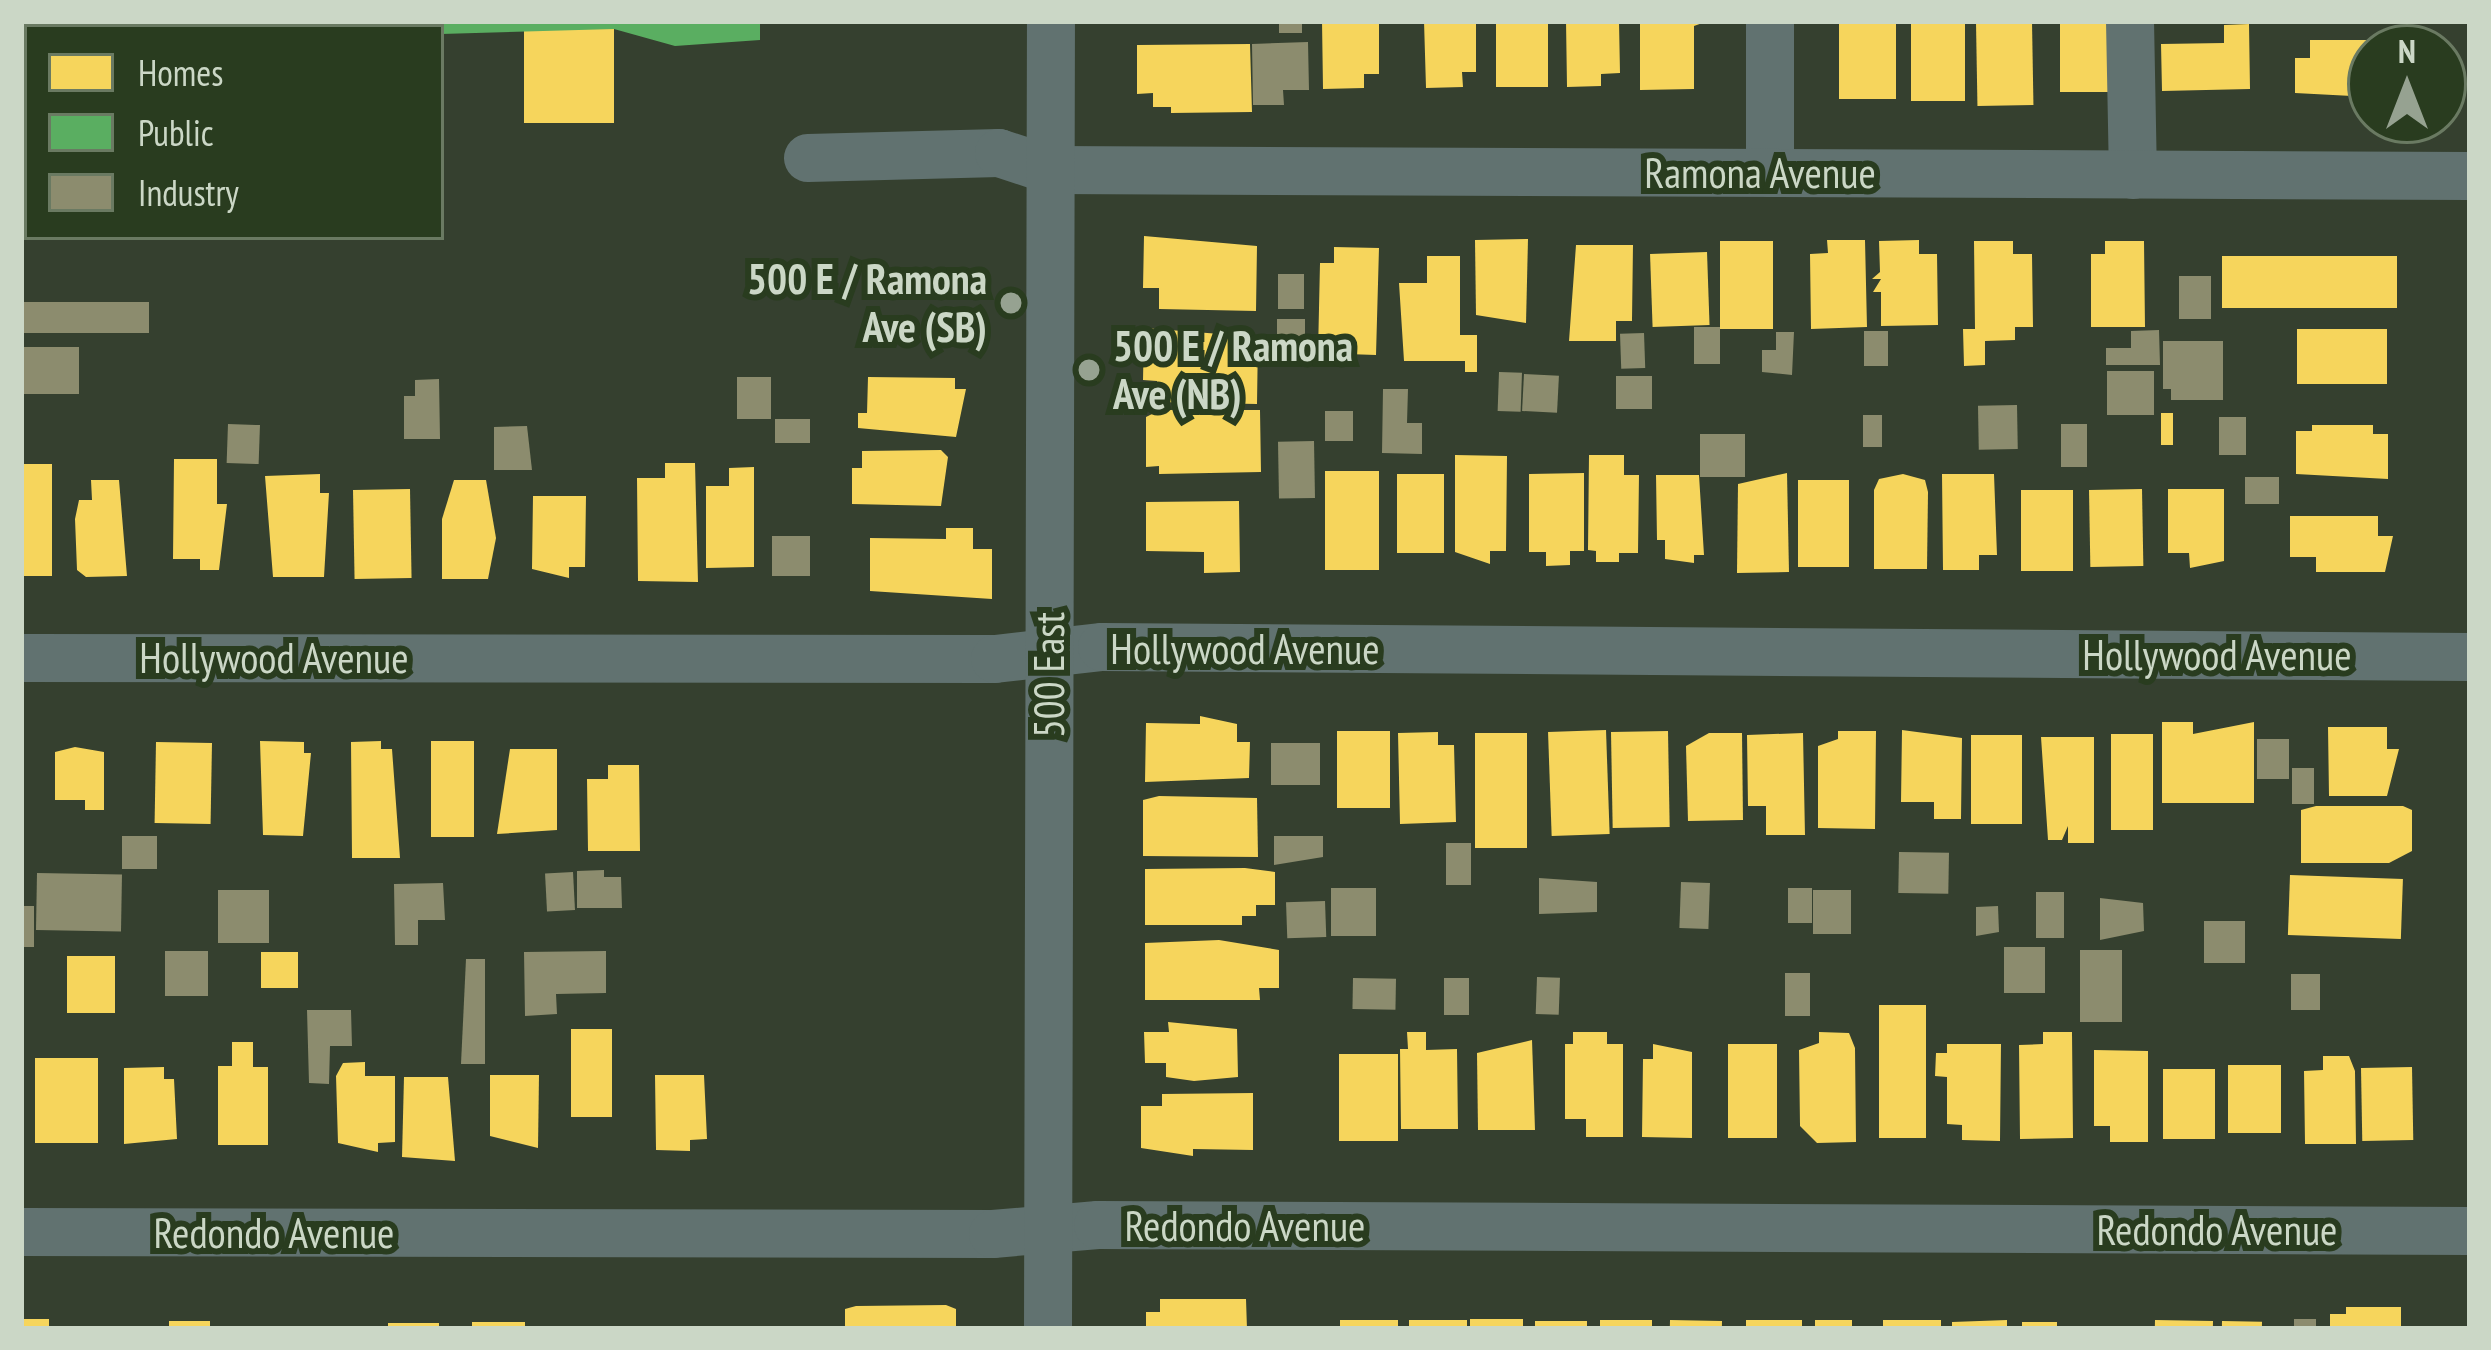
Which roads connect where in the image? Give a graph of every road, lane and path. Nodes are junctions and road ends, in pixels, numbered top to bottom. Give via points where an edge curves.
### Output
1 (1051, 21) edge
2 (1770, 21) edge
3 (2130, 21) edge
4 (808, 158) dead end
5 (1051, 170) junction
6 (1771, 173) junction
7 (2133, 175) junction
8 (2470, 176) edge
9 (1049, 652) junction
10 (2470, 657) edge
11 (21, 658) edge
12 (1048, 1228) junction
13 (21, 1232) edge
14 (2470, 1232) edge
15 (1048, 1329) edge

1 - 5 street, 500 East
2 - 6 street
3 - 7 street
4 - 5 street, Ramona Avenue via 999,153
5 - 6 street, Ramona Avenue
5 - 9 street, 500 East
6 - 7 street, Ramona Avenue
7 - 8 street, Ramona Avenue
9 - 10 street, Hollywood Avenue
9 - 11 street, Hollywood Avenue
9 - 12 street, 500 East
12 - 13 street, Redondo Avenue
12 - 14 street, Redondo Avenue
12 - 15 street, 500 East

